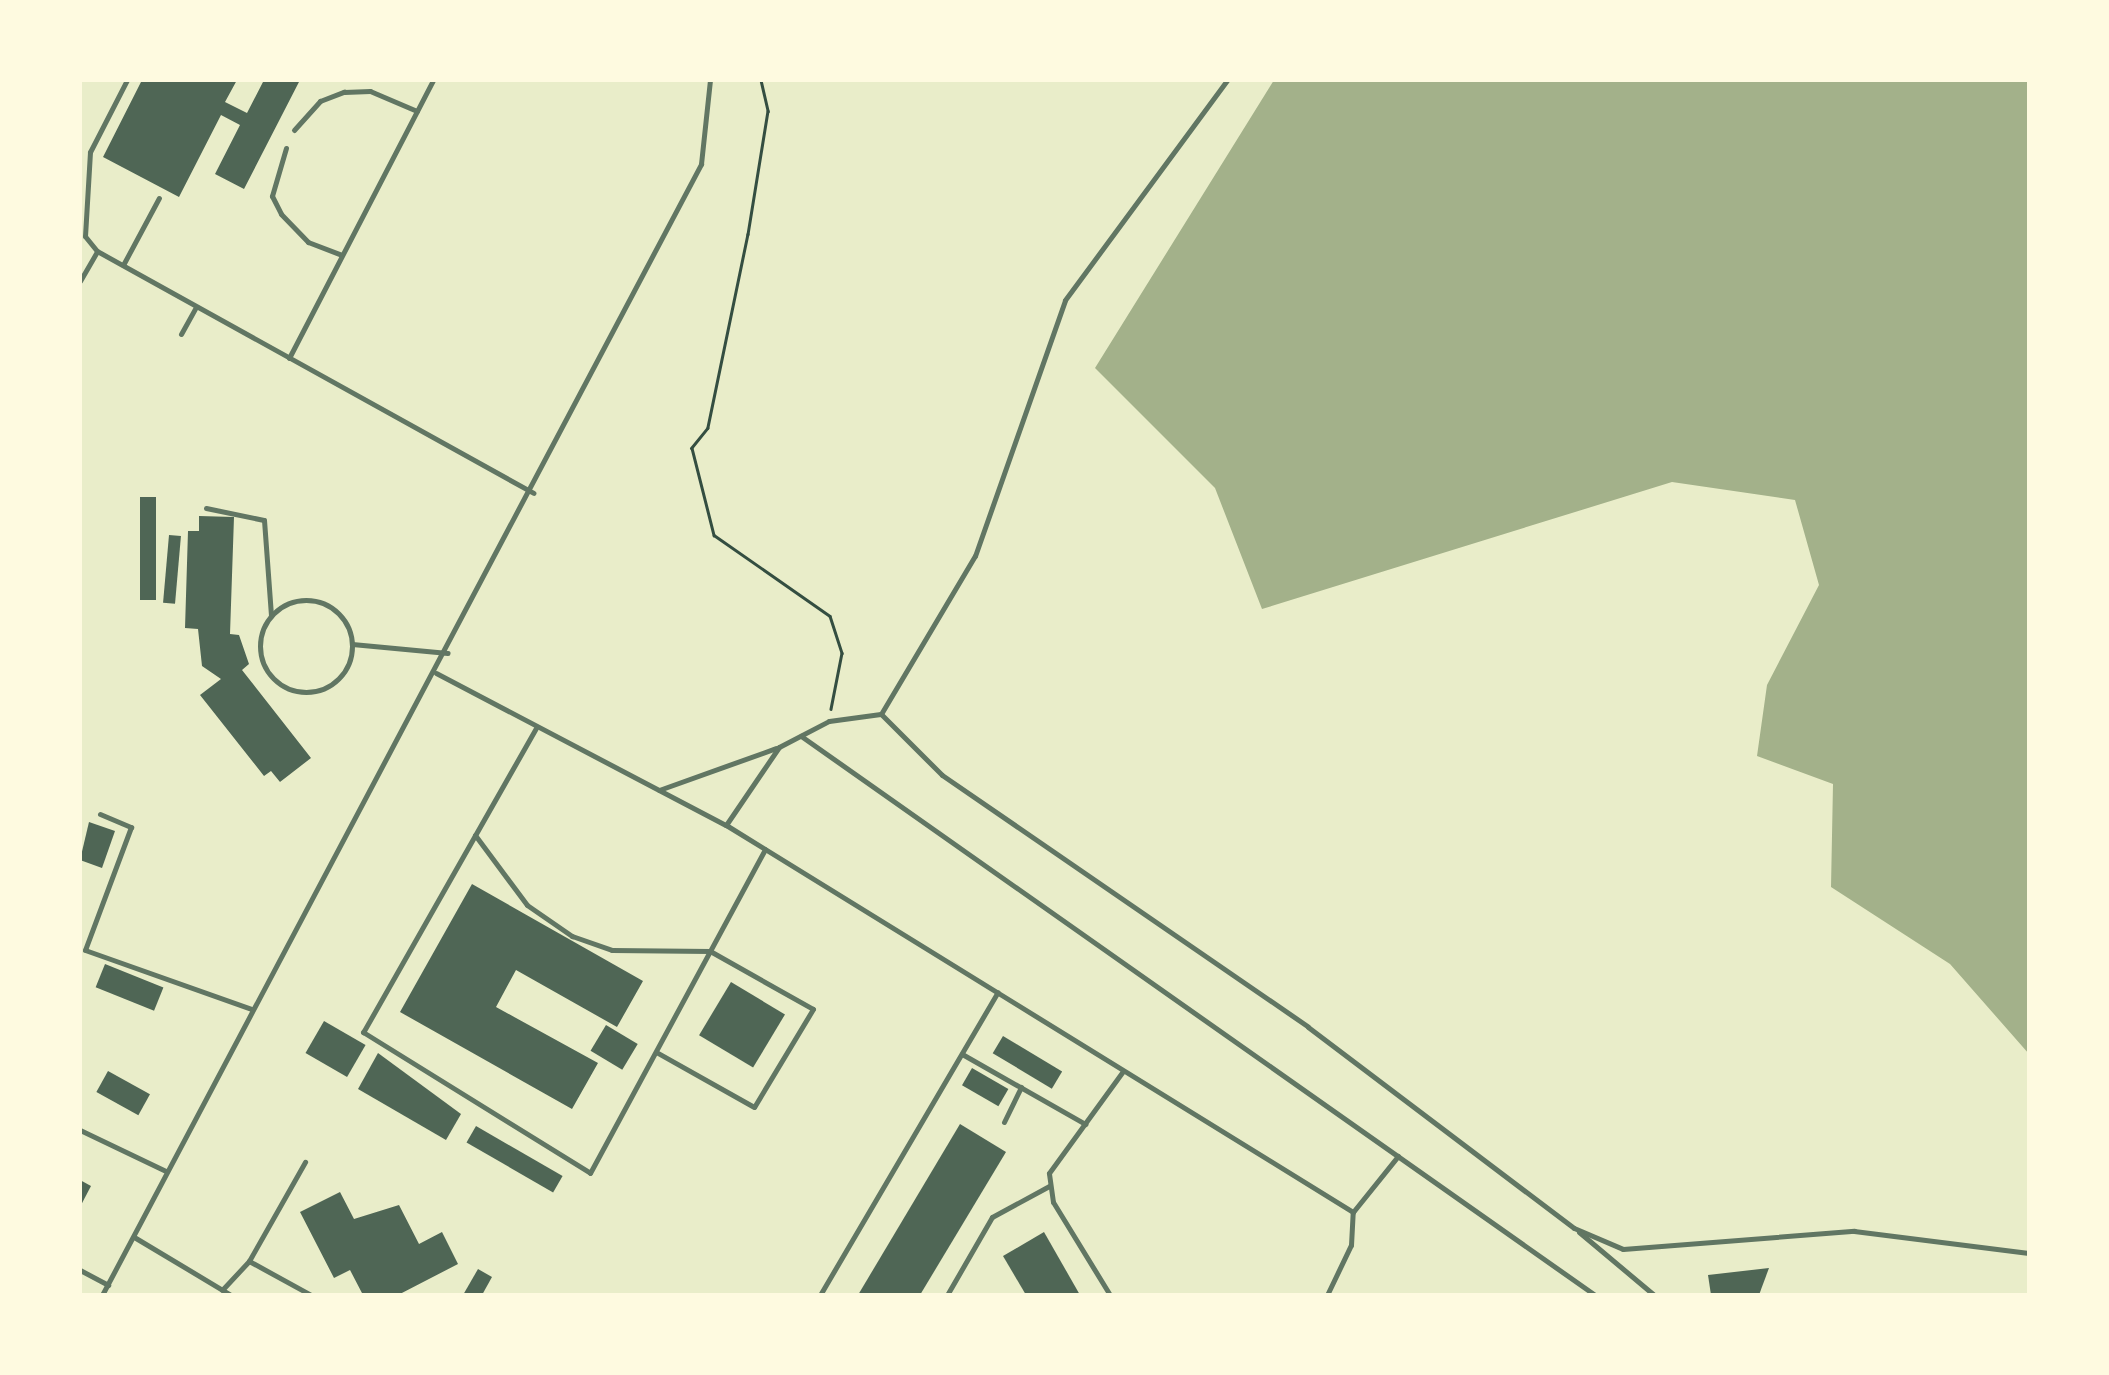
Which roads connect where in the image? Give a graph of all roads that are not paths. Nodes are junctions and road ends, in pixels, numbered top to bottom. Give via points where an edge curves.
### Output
1 (127, 80) edge
2 (433, 80) edge
3 (710, 80) edge
4 (1227, 80) edge
5 (417, 111) junction
6 (294, 130) dead end
7 (286, 148) dead end
8 (159, 198) dead end
9 (97, 250) junction
10 (343, 255) junction
11 (123, 266) junction
12 (80, 281) edge
13 (196, 307) junction
14 (180, 334) dead end
15 (288, 358) junction
16 (533, 494) junction
17 (206, 508) dead end
18 (271, 616) junction
19 (352, 644) junction
20 (448, 653) junction
21 (436, 673) junction
22 (881, 714) junction
23 (536, 728) junction
24 (801, 736) junction
25 (779, 748) junction
26 (658, 790) junction
27 (100, 814) dead end
28 (726, 824) junction
29 (475, 835) junction
30 (765, 849) junction
31 (710, 951) junction
32 (998, 992) junction
33 (252, 1010) junction
34 (656, 1052) junction
35 (962, 1054) junction
36 (1124, 1071) junction
37 (1021, 1088) junction
38 (1004, 1122) dead end
39 (1085, 1124) junction
40 (80, 1130) edge
41 (1398, 1156) junction
42 (304, 1162) dead end
43 (166, 1171) junction
44 (1050, 1186) junction
45 (1353, 1212) junction
46 (1574, 1228) junction
47 (134, 1237) junction
48 (2029, 1253) edge
49 (249, 1261) junction
50 (80, 1270) edge
51 (108, 1285) junction
52 (222, 1290) junction
53 (102, 1295) edge
54 (232, 1295) edge
55 (312, 1295) edge
56 (820, 1295) edge
57 (947, 1295) edge
58 (1110, 1295) edge
59 (1327, 1295) edge
60 (1595, 1295) edge
61 (1654, 1295) edge

1 - 9 lane via 90,152 85,236
2 - 5 lane
3 - 16 lane via 700,164
4 - 22 lane via 1065,300 975,556
5 - 6 lane via 370,91 344,92 320,101
5 - 10 lane
7 - 10 lane via 272,196 308,242
8 - 11 lane
9 - 11 lane
9 - 12 lane
10 - 15 lane
11 - 13 lane
13 - 14 lane
13 - 15 lane
15 - 16 lane
16 - 20 lane
17 - 18 lane via 264,520
18 - 19 lane via 297,600 328,605
18 - 19 lane via 262,661 293,690 334,682
19 - 20 lane
20 - 21 lane
21 - 23 lane
21 - 33 lane
22 - 24 lane via 829,720
22 - 46 lane via 942,774 1308,1028
23 - 26 lane
23 - 29 lane
24 - 25 lane
24 - 41 lane
25 - 26 lane
25 - 28 lane
26 - 28 lane
27 - 33 lane via 131,827 85,950
28 - 30 lane
29 - 31 lane via 527,905 572,936 612,950
29 - 34 lane via 362,1032 590,1174
30 - 31 lane
30 - 32 lane
31 - 34 lane
31 - 34 lane via 805,1001 814,1020 754,1107
32 - 35 lane
32 - 36 lane
33 - 43 lane
35 - 37 lane
35 - 56 lane
36 - 39 lane
36 - 45 lane
37 - 38 lane
37 - 39 lane
39 - 44 lane
40 - 43 lane
41 - 45 lane
41 - 60 lane
42 - 49 lane
43 - 47 lane
44 - 57 lane via 992,1217
44 - 58 lane
45 - 59 lane via 1351,1244
46 - 48 lane via 1623,1249 1854,1231
46 - 61 lane
47 - 51 lane
47 - 52 lane
49 - 52 lane
49 - 55 lane
50 - 51 lane
51 - 53 lane
52 - 54 lane

